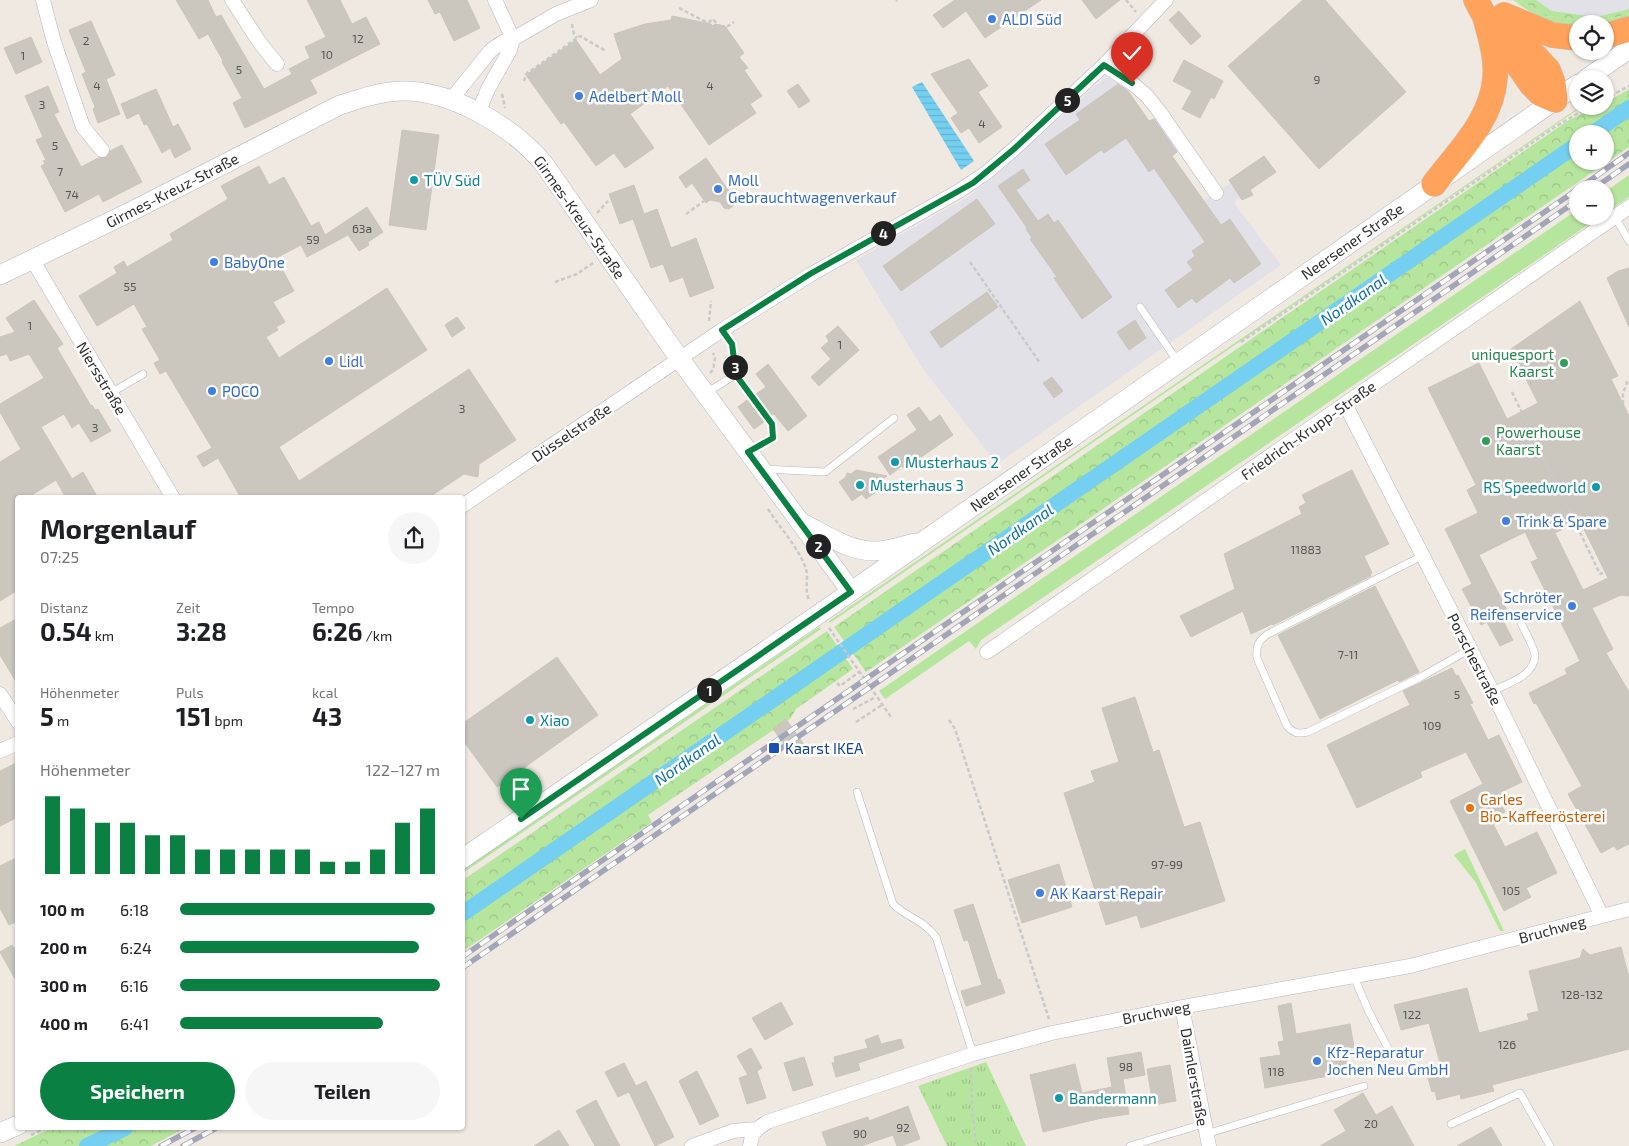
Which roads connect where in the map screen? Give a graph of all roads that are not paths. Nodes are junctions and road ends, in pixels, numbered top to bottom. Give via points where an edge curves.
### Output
1 (43, 0) edge
2 (232, 0) edge
3 (495, 0) edge
4 (591, 0) edge
5 (1166, 0) edge
6 (1485, 7) edge
7 (1629, 29) edge
8 (1614, 33) edge
9 (1569, 37) edge
10 (513, 39) junction
11 (1629, 50) edge
12 (277, 64) dead end
13 (1104, 65) junction
14 (1599, 70) edge
15 (1569, 90) edge
16 (450, 100) junction
17 (1555, 100) junction
18 (478, 113) junction
19 (102, 150) dead end
20 (1434, 184) junction
21 (1216, 193) dead end
22 (1629, 207) edge
23 (1615, 217) junction
24 (1629, 241) edge
25 (32, 259) junction
26 (0, 275) edge
27 (1140, 307) dead end
28 (715, 329) junction
29 (679, 358) junction
30 (1178, 363) junction
31 (144, 374) dead end
32 (736, 375) junction
33 (111, 393) junction
34 (706, 394) junction
35 (1345, 404) junction
36 (894, 418) dead end
37 (748, 452) junction
38 (761, 469) junction
39 (171, 495) edge
40 (465, 504) edge
41 (800, 522) junction
42 (925, 540) junction
43 (1422, 556) junction
44 (851, 592) junction
45 (1521, 623) dead end
46 (1470, 649) junction
47 (987, 652) dead end
48 (1492, 691) junction
49 (0, 694) edge
50 (15, 717) edge
51 (15, 744) edge
52 (0, 751) edge
53 (857, 792) dead end
54 (465, 857) edge
55 (1629, 909) edge
56 (1602, 916) junction
57 (1354, 977) junction
58 (1182, 1007) junction
59 (1389, 1050) dead end
60 (973, 1054) junction
61 (1364, 1086) dead end
62 (1451, 1124) dead end
63 (15, 1126) edge
64 (757, 1128) junction
65 (0, 1133) edge
66 (1206, 1135) edge
67 (692, 1146) edge
68 (750, 1146) edge
69 (1130, 1146) edge
70 (1550, 1146) edge

1 - 19 street via 83,127
2 - 12 street
3 - 10 street
4 - 10 street via 556,14
5 - 13 street, Düsselstraße
6 - 9 highway via 1535,30
6 - 17 highway via 1531,84 1541,94
6 - 20 highway via 1494,61 1492,94 1475,131
7 - 8 highway
10 - 16 street via 491,50
10 - 18 street
11 - 14 main road
13 - 21 street via 1147,96
13 - 28 street, Düsselstraße via 973,183
15 - 17 main road, Neersener Straße
16 - 18 main road, Girmes-Kreuz-Straße
16 - 25 main road, Girmes-Kreuz-Straße via 402,91 366,96 340,105
17 - 20 main road, Neersener Straße
18 - 29 main road, Girmes-Kreuz-Straße via 532,150
20 - 30 main road, Neersener Straße
22 - 23 street, Friedrich-Krupp-Straße
23 - 24 lane
23 - 35 street, Friedrich-Krupp-Straße
25 - 26 main road, Girmes-Kreuz-Straße
25 - 33 street, Niersstraße
27 - 30 lane
28 - 29 street, Düsselstraße
28 - 32 lane via 732,344
29 - 34 main road, Girmes-Kreuz-Straße
29 - 40 street, Düsselstraße
30 - 42 main road, Neersener Straße
31 - 33 lane
32 - 34 lane
32 - 37 lane via 772,424 773,438
33 - 39 street, Niersstraße
34 - 37 main road, Girmes-Kreuz-Straße
35 - 43 street, Porschestraße
35 - 47 street, Friedrich-Krupp-Straße
36 - 38 lane via 825,472
37 - 38 main road, Girmes-Kreuz-Straße
38 - 41 main road, Girmes-Kreuz-Straße
41 - 42 main road via 860,549 876,551
41 - 44 main road, Girmes-Kreuz-Straße
42 - 44 main road, Neersener Straße
43 - 46 street, Porschestraße
43 - 46 lane via 1259,640 1257,658 1287,726 1292,732 1308,732 1419,678
44 - 54 main road, Neersener Straße
45 - 48 lane via 1535,654 1532,666 1527,673
46 - 48 street, Porschestraße
48 - 56 street, Porschestraße
49 - 50 street
51 - 52 street
53 - 60 lane via 893,904 927,926 936,937
55 - 56 street, Bruchweg
56 - 57 street, Bruchweg via 1419,964
57 - 58 street, Bruchweg
57 - 59 lane via 1368,1012
58 - 60 street, Bruchweg via 1052,1033
58 - 66 street, Daimlerstraße
60 - 64 street, Bruchweg
61 - 66 lane
62 - 70 lane via 1520,1093
63 - 65 main road
64 - 67 street, Bruchweg via 733,1132
64 - 68 street
66 - 69 lane

